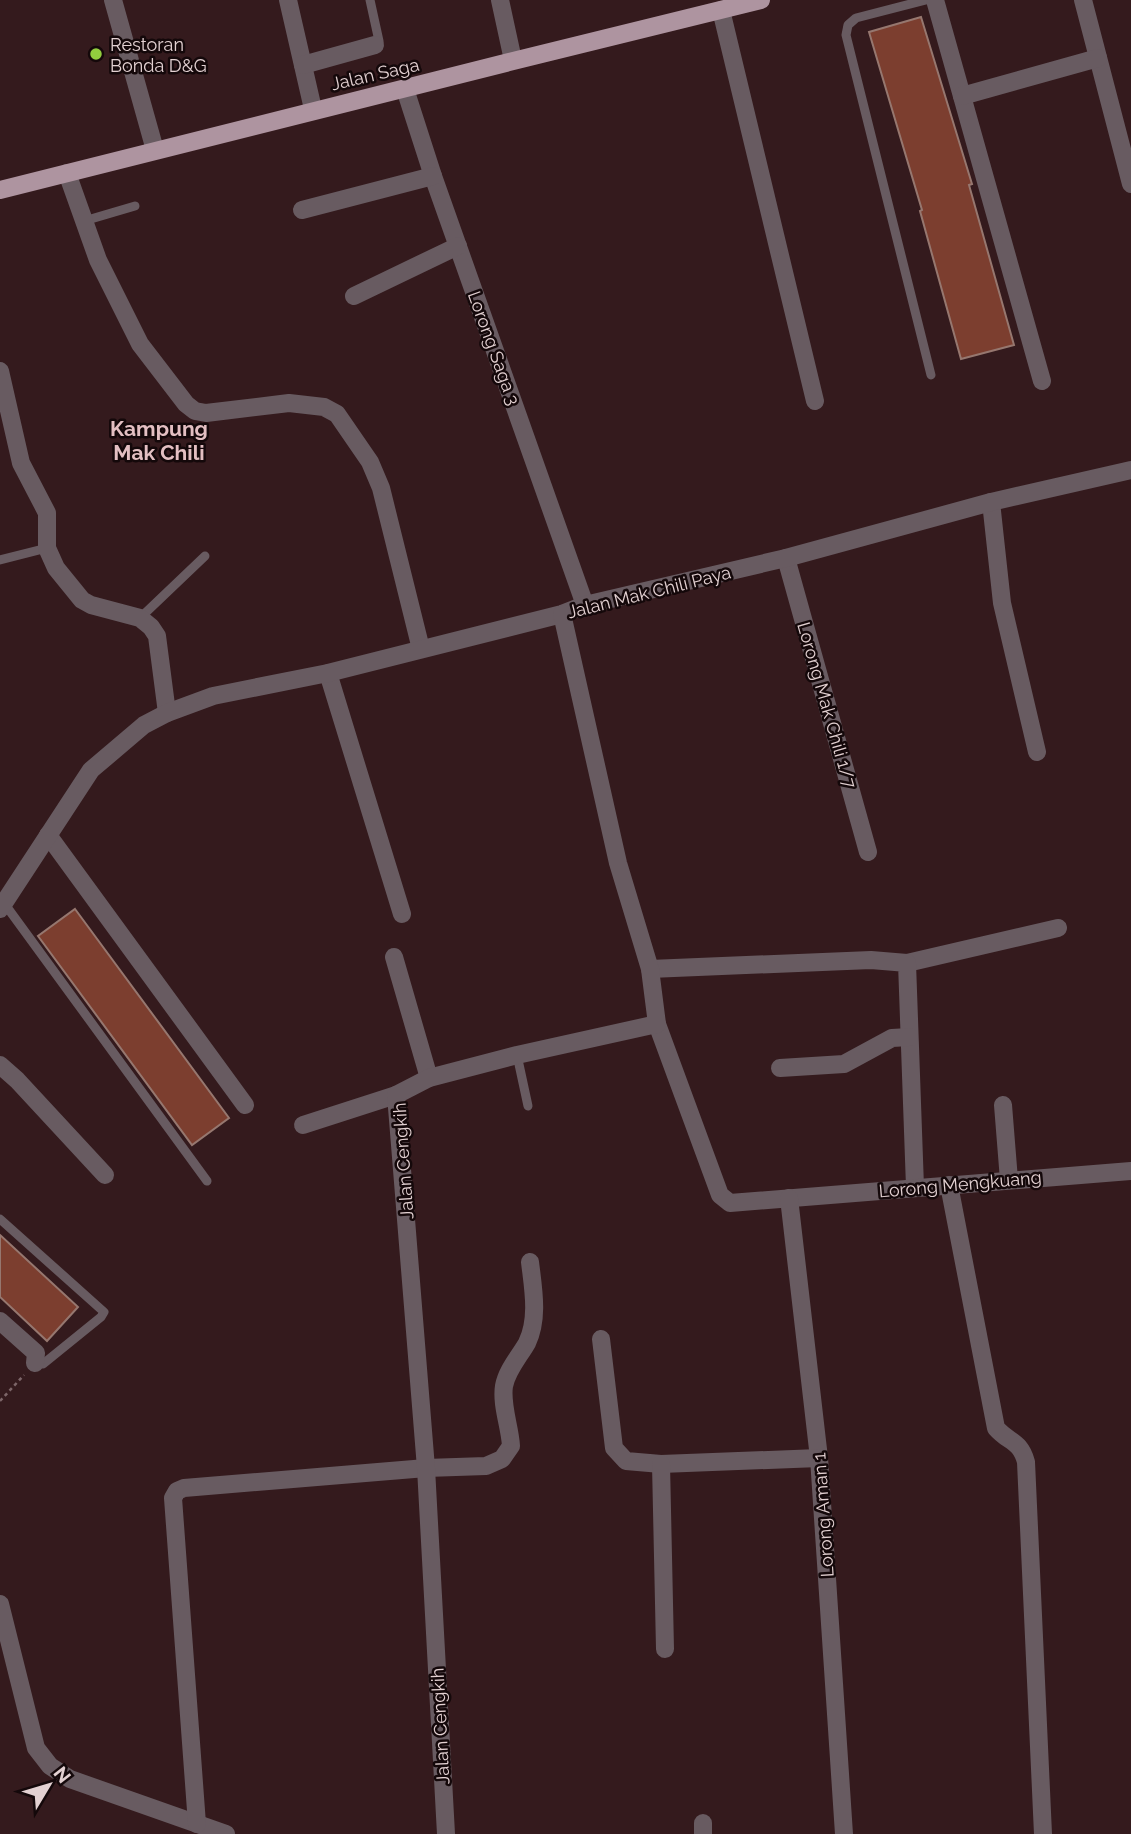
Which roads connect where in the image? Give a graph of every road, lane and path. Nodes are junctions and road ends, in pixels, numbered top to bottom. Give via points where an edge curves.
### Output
1 (113, 0) edge
2 (288, 0) edge
3 (370, 0) edge
4 (500, 0) edge
5 (761, 0) edge
6 (926, 0) edge
7 (935, 0) edge
8 (1083, 0) edge
9 (721, 10) junction
10 (375, 45) joint
11 (1098, 58) junction
12 (513, 60) junction
13 (303, 65) junction
14 (405, 89) junction
15 (962, 96) junction
16 (313, 109) junction
17 (155, 150) junction
18 (67, 173) junction
19 (433, 176) junction
20 (1131, 184) edge
21 (0, 190) edge
22 (135, 206) dead end
23 (302, 210) dead end
24 (84, 221) junction
25 (458, 246) junction
26 (354, 296) dead end
27 (0, 372) edge
28 (931, 375) dead end
29 (1042, 380) dead end
30 (815, 401) dead end
31 (6, 437) edge
32 (1131, 470) edge
33 (990, 502) junction
34 (47, 548) junction
35 (205, 556) dead end
36 (786, 558) junction
37 (0, 559) edge
38 (586, 605) junction
39 (562, 614) junction
40 (140, 618) junction
41 (421, 649) junction
42 (328, 673) junction
43 (167, 713) junction
44 (1037, 752) dead end
45 (48, 835) junction
46 (867, 852) dead end
47 (2, 906) edge
48 (402, 914) dead end
49 (1058, 928) dead end
50 (394, 957) dead end
51 (907, 963) junction
52 (650, 969) junction
53 (657, 1024) junction
54 (909, 1037) junction
55 (517, 1055) junction
56 (0, 1065) edge
57 (780, 1068) dead end
58 (429, 1079) junction
59 (397, 1095) junction
60 (245, 1105) dead end
61 (1003, 1105) dead end
62 (528, 1106) dead end
63 (303, 1125) dead end
64 (1131, 1171) edge
65 (104, 1175) dead end
66 (1009, 1180) junction
67 (207, 1181) dead end
68 (949, 1185) junction
69 (915, 1187) junction
70 (789, 1198) junction
71 (0, 1219) edge
72 (530, 1262) dead end
73 (0, 1321) edge
74 (601, 1339) dead end
75 (35, 1363) junction
76 (0, 1401) edge
77 (819, 1458) junction
78 (661, 1464) junction
79 (426, 1468) junction
80 (0, 1604) edge
81 (666, 1649) dead end
82 (197, 1824) junction
83 (226, 1834) edge
84 (446, 1834) edge
85 (844, 1834) edge
86 (1043, 1834) edge

1 - 17 street
2 - 13 street
3 - 10 lane via 379,41
4 - 12 street
5 - 9 main road, Jalan Saga
6 - 28 lane via 856,18 846,29
7 - 15 street
8 - 11 street
9 - 12 main road, Jalan Saga
9 - 30 street
10 - 13 street
11 - 15 street
11 - 20 street
12 - 14 main road, Jalan Saga
13 - 16 street
14 - 16 main road, Jalan Saga
14 - 19 street, Lorong Saga 3
15 - 29 street
16 - 17 main road, Jalan Saga
17 - 18 main road, Jalan Saga
18 - 21 main road, Jalan Saga
18 - 24 street
19 - 23 street
19 - 25 street, Lorong Saga 3
22 - 24 lane
24 - 41 street via 140,344 174,391 195,411 289,403 324,407 337,414 370,462 381,488
25 - 26 street
25 - 38 street, Lorong Saga 3
27 - 31 street
31 - 34 street via 47,513
32 - 33 street, Jalan Mak Chili Paya
33 - 36 street, Jalan Mak Chili Paya
33 - 44 street via 1002,603
34 - 37 lane
34 - 40 street via 56,568 82,600
35 - 40 lane
36 - 38 street, Jalan Mak Chili Paya
36 - 46 street, Lorong Mak Chili 1/7
38 - 39 street, Jalan Mak Chili Paya
39 - 41 street, Jalan Mak Chili Paya
39 - 52 street via 618,863
40 - 43 street via 157,636
41 - 42 street, Jalan Mak Chili Paya
42 - 43 street, Jalan Mak Chili Paya via 213,696
42 - 48 street
43 - 45 street, Jalan Mak Chili Paya via 135,732 91,770
45 - 47 street, Jalan Mak Chili Paya
45 - 60 street
47 - 67 lane
49 - 51 street
50 - 58 street
51 - 52 street via 871,960
51 - 54 street
52 - 53 street
53 - 55 street, Jalan Cengkih
53 - 70 street, Lorong Mengkuang via 720,1195 730,1203
54 - 57 street via 892,1038 844,1064
54 - 69 street
55 - 58 street, Jalan Cengkih
55 - 62 lane
56 - 65 street
58 - 59 street, Jalan Cengkih
59 - 63 street
59 - 79 street, Jalan Cengkih
61 - 66 street
64 - 66 street, Lorong Mengkuang
66 - 68 street, Lorong Mengkuang
68 - 69 street, Lorong Mengkuang
68 - 86 street via 996,1428 1018,1443 1026,1462
69 - 70 street, Lorong Mengkuang
70 - 77 street, Lorong Aman 1
71 - 75 lane via 104,1312 43,1364
72 - 79 street via 532,1325 528,1341 507,1375 503,1396 510,1433 508,1453 486,1466
73 - 75 street via 36,1353
74 - 78 street via 614,1448 626,1461
75 - 76 path
77 - 78 street
77 - 85 street, Lorong Aman 1
78 - 81 street
79 - 82 street via 177,1491 173,1498
79 - 84 street, Jalan Cengkih
80 - 82 street via 42,1758 70,1779
82 - 83 street

